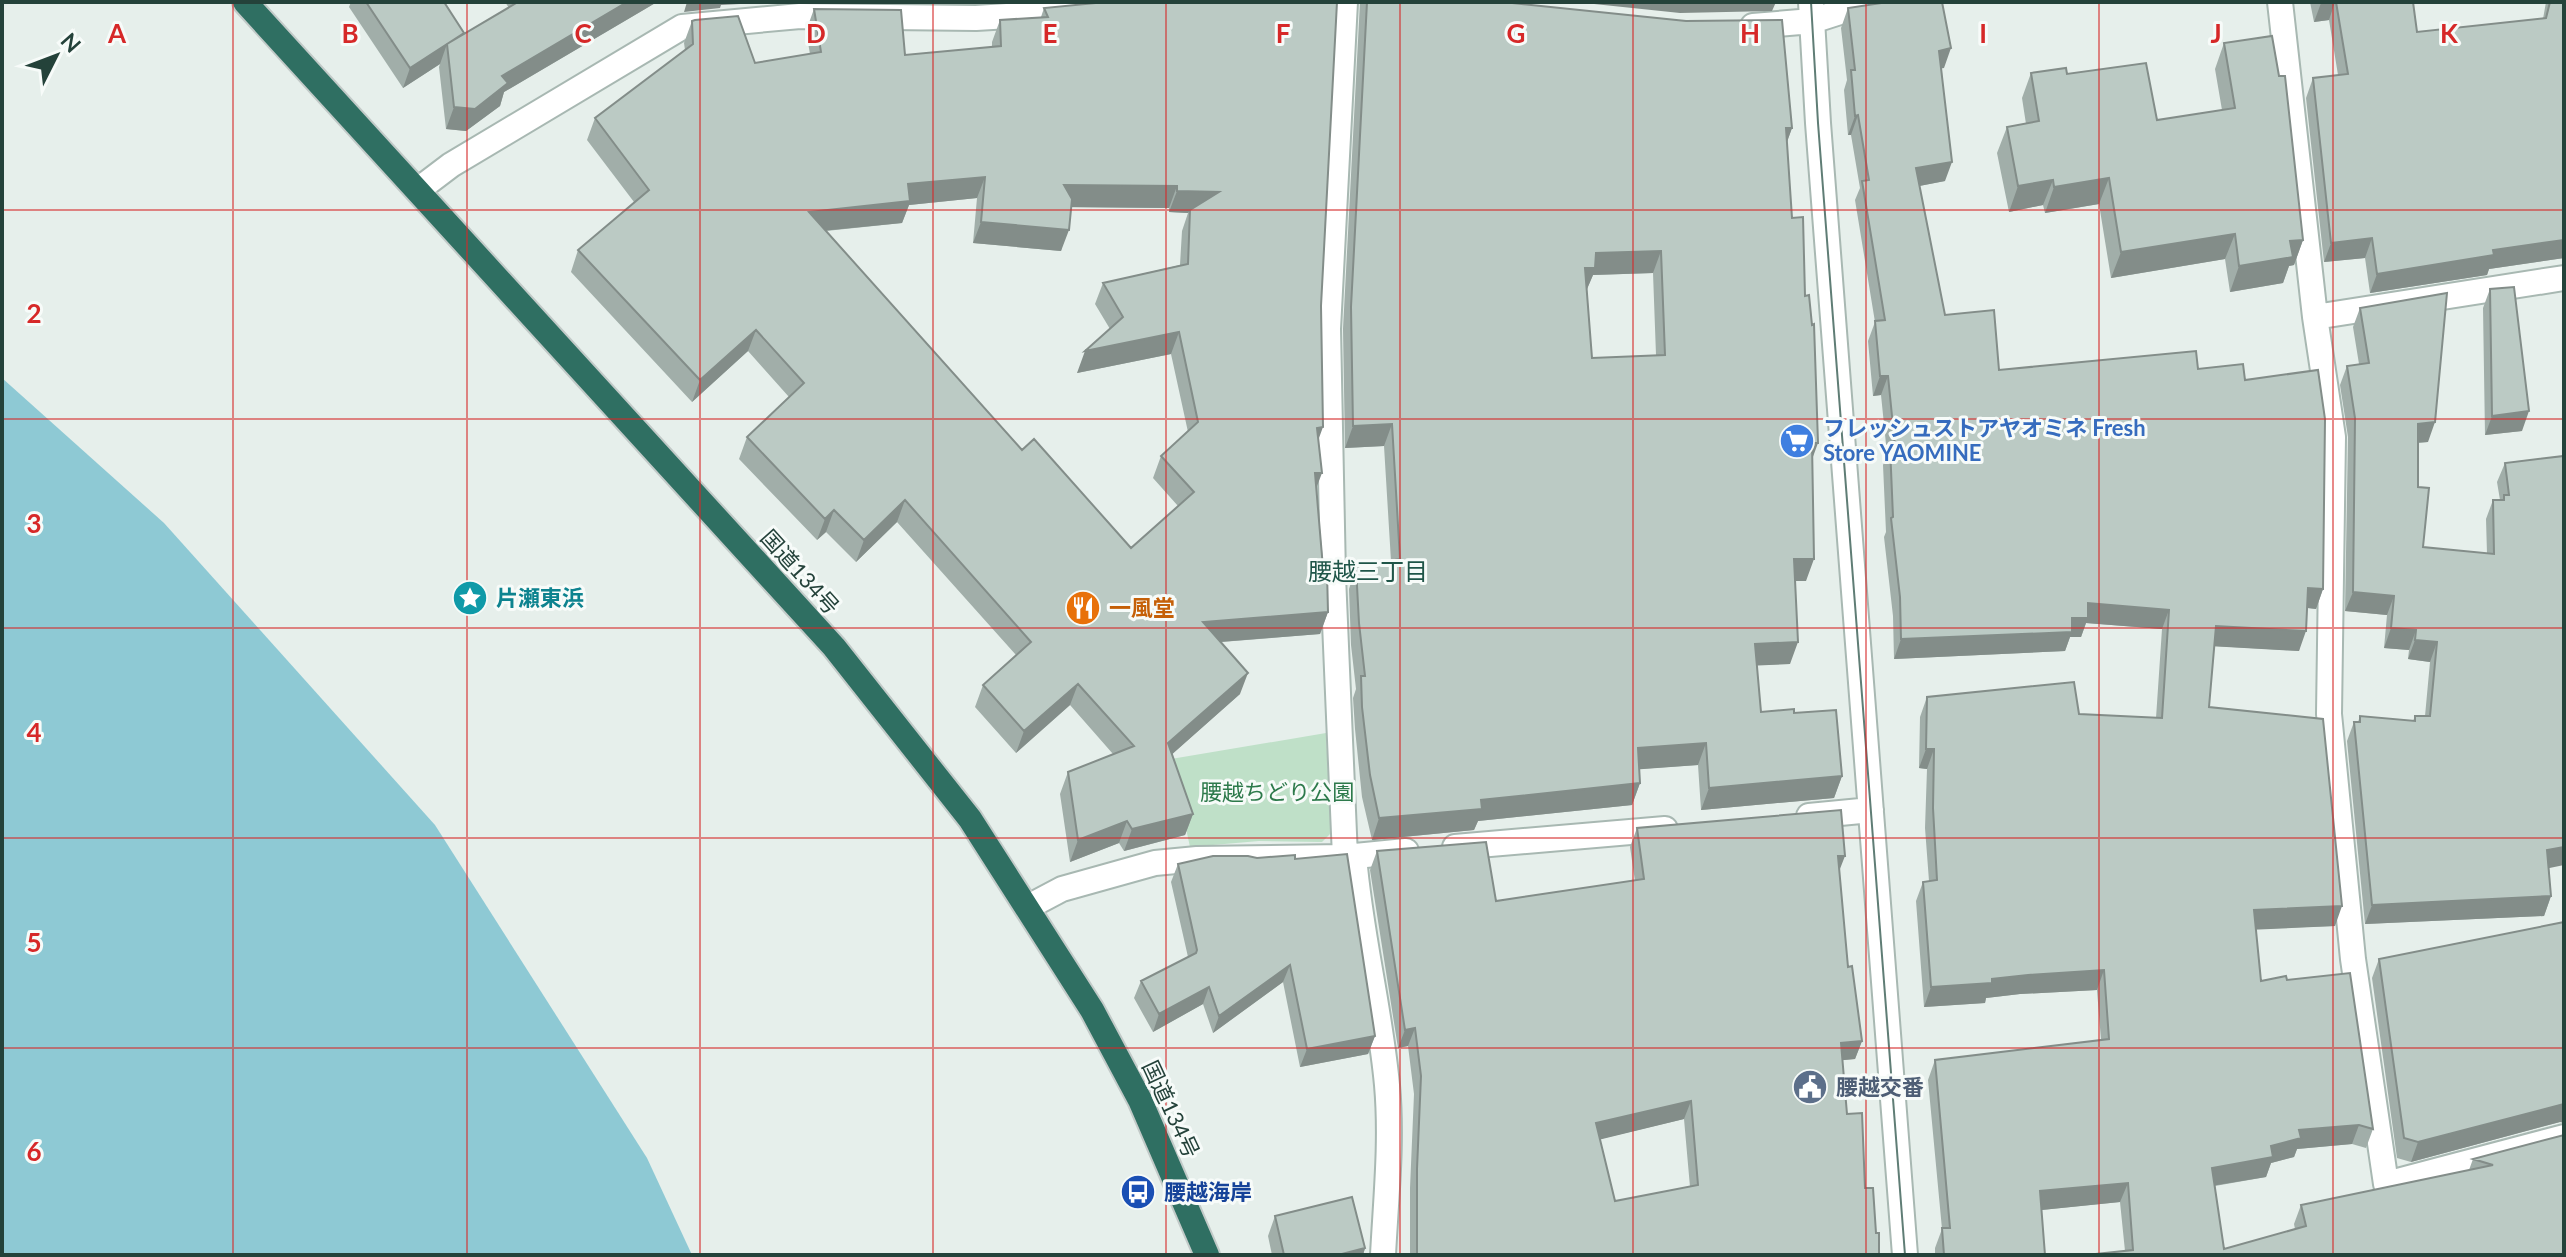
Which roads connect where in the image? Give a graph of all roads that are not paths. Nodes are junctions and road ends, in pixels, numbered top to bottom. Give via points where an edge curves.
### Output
1 (245, 2) edge
2 (1345, 2) edge
3 (1910, 2) edge
4 (2280, 2) edge
5 (1091, 10) edge
6 (1812, 12) edge
7 (1735, 27) edge
8 (418, 190) junction
9 (2564, 278) edge
10 (2315, 317) junction
11 (1871, 810) junction
12 (1779, 819) edge
13 (1686, 827) edge
14 (1349, 856) junction
15 (1028, 907) junction
16 (2564, 1137) edge
17 (1207, 1255) edge
18 (1383, 1255) edge
19 (1905, 1255) edge

1 - 8 highway, 国道134号
2 - 14 street via 1328,329 1333,576
3 - 6 street
4 - 10 street
5 - 8 street via 976,18 800,16 682,27
6 - 7 street
6 - 11 street
8 - 15 highway, 国道134号 via 834,647 970,819
9 - 10 street
10 - 16 street via 2333,437 2329,714 2353,959 2386,1184
11 - 12 street
11 - 19 street
13 - 14 street
14 - 15 street via 1155,863 1062,889
14 - 18 street via 1387,1083 1390,1135
15 - 17 highway, 国道134号 via 1140,1100

